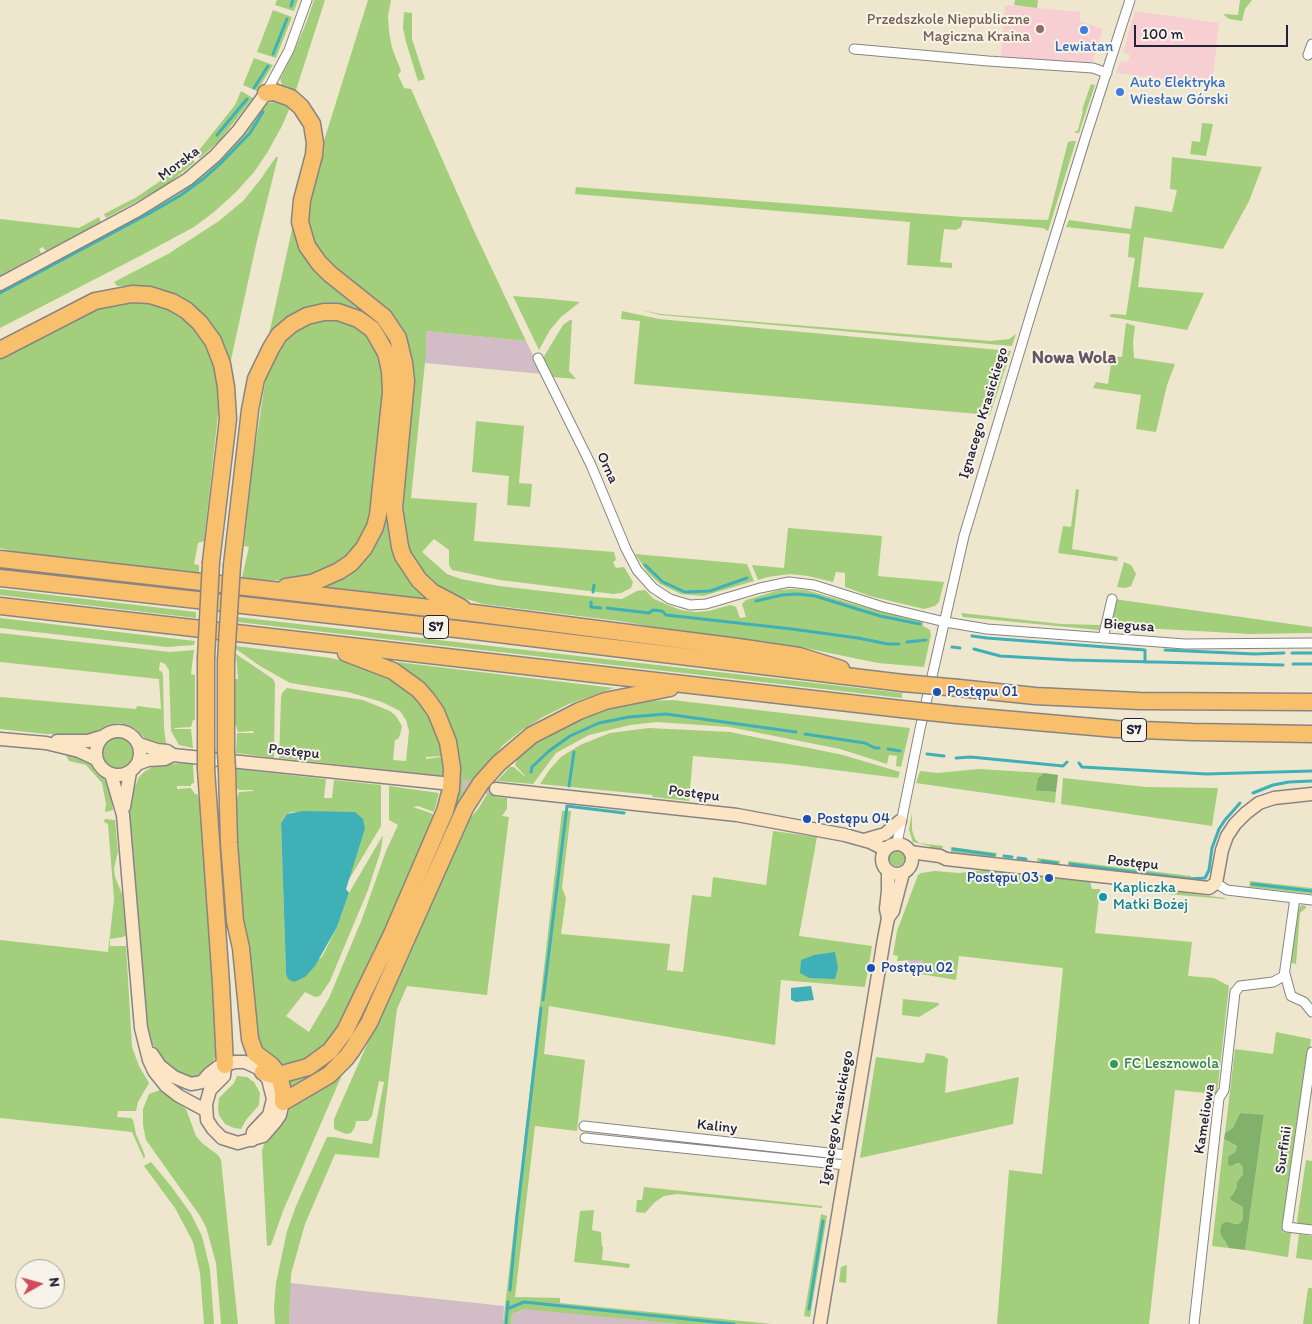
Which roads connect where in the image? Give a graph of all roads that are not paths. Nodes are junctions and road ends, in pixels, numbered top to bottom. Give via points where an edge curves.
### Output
1 (307, 0) edge
2 (1130, 0) edge
3 (1312, 44) edge
4 (854, 49) dead end
5 (1308, 55) dead end
6 (1106, 72) junction
7 (266, 93) junction
8 (0, 284) edge
9 (0, 350) edge
10 (538, 358) dead end
11 (1, 559) edge
12 (0, 578) edge
13 (652, 588) joint
14 (255, 589) junction
15 (1112, 599) dead end
16 (0, 606) edge
17 (473, 613) junction
18 (945, 622) junction
19 (1103, 638) junction
20 (1312, 644) edge
21 (323, 645) junction
22 (872, 679) junction
23 (690, 685) junction
24 (1312, 702) edge
25 (1312, 734) edge
26 (101, 737) junction
27 (0, 739) edge
28 (46, 743) junction
29 (139, 744) junction
30 (173, 755) junction
31 (96, 758) junction
32 (134, 768) junction
33 (111, 774) junction
34 (442, 783) tunnel mouth
35 (496, 789) tunnel mouth
36 (1312, 794) edge
37 (123, 815) junction
38 (900, 821) junction
39 (864, 840) junction
40 (897, 843) junction
41 (884, 850) junction
42 (910, 852) junction
43 (946, 859) junction
44 (906, 870) junction
45 (888, 871) junction
46 (1216, 883) junction
47 (1295, 898) junction
48 (1312, 900) edge
49 (888, 918) junction
50 (235, 921) junction
51 (1285, 974) junction
52 (1312, 1012) edge
53 (145, 1044) junction
54 (1312, 1052) edge
55 (246, 1062) junction
56 (225, 1065) junction
57 (271, 1074) junction
58 (283, 1102) junction
59 (206, 1110) junction
60 (584, 1126) dead end
61 (585, 1138) dead end
62 (252, 1140) junction
63 (846, 1160) junction
64 (1312, 1230) edge
65 (820, 1324) edge
66 (1194, 1324) edge

1 - 7 street, Morska via 289,50
2 - 6 street, Ignacego Krasickiego
3 - 5 street
4 - 6 street via 1093,68
6 - 18 street, Ignacego Krasickiego via 977,491
7 - 8 street, Morska via 238,131 188,180
7 - 17 highway via 274,92 291,98 308,116 313,129 314,155 302,200 300,222 307,246 330,274 384,317 400,345 406,381 394,508 403,556 419,580 432,592
9 - 56 highway, bridge via 95,301 123,295 150,295 172,302 200,323 213,341 222,364 228,419 211,562 206,658 206,768
10 - 13 street, Orna via 591,465 626,549
11 - 14 highway
12 - 22 highway, S7
13 - 18 street, Biegusa via 670,599 697,605 778,584 807,583 876,606
14 - 17 highway
14 - 50 highway, bridge via 312,583 339,571 358,556 375,527 382,487 390,370 386,353 372,329 358,319 338,312 307,316 279,335 256,379 250,410 232,565 226,660 229,843
15 - 19 street
16 - 21 highway, S7
17 - 22 highway via 799,656
18 - 19 street, Biegusa via 987,629
18 - 38 street, Ignacego Krasickiego
19 - 20 street, Biegusa via 1184,644
21 - 23 highway, S7
21 - 57 highway via 393,671 418,689 436,712 444,730 451,755 452,781 434,838 345,1031 330,1051 308,1067
22 - 24 highway, S7, bridge via 1035,696 1139,701
23 - 25 highway, S7, bridge via 901,710 1126,729
23 - 58 highway via 605,701 579,711 532,735 499,763 465,808 369,1023 352,1050 329,1075
26 - 28 street via 88,741
26 - 29 street via 122,730
26 - 31 street
27 - 28 street
28 - 31 street
29 - 30 street, Postępu
29 - 32 street via 140,754
30 - 32 street, Postępu via 148,760
30 - 34 street, Postępu
31 - 33 street via 99,765
32 - 33 street via 118,775
32 - 37 street
33 - 37 street
35 - 39 street, Postępu via 737,816
36 - 46 street via 1274,798 1259,803 1246,813 1230,830 1220,856
37 - 53 street
38 - 39 street via 885,834
38 - 40 street, Ignacego Krasickiego
39 - 41 street, Postępu
40 - 41 street
40 - 42 street via 906,846
41 - 45 street via 881,859
42 - 43 street, Postępu
42 - 44 street via 912,859
43 - 44 street, Postępu via 939,863 922,862
43 - 46 street, Postępu via 1207,888
44 - 45 street via 895,874
44 - 49 street, Ignacego Krasickiego
45 - 49 street, Ignacego Krasickiego
46 - 47 street, Postępu via 1227,890
47 - 48 street, Postępu
47 - 51 street
49 - 63 street, Ignacego Krasickiego
50 - 55 highway via 234,942
50 - 57 highway via 251,1045 255,1053 271,1065
51 - 52 street via 1291,996 1304,1002
51 - 66 street, Kameliowa via 1273,982 1240,986 1235,992 1224,1090 1219,1098
53 - 56 street via 160,1066 191,1084 202,1082 214,1070
53 - 59 street via 150,1065 166,1086
54 - 64 street, Surfinii via 1287,1227
55 - 56 street
55 - 57 street
56 - 59 street via 224,1076 208,1094
57 - 58 highway via 283,1092
57 - 62 street via 269,1115 253,1132
58 - 62 street via 272,1128
59 - 62 street via 210,1126 222,1138 238,1142
60 - 63 street, Kaliny
61 - 63 street, Kaliny
63 - 65 street, Ignacego Krasickiego

